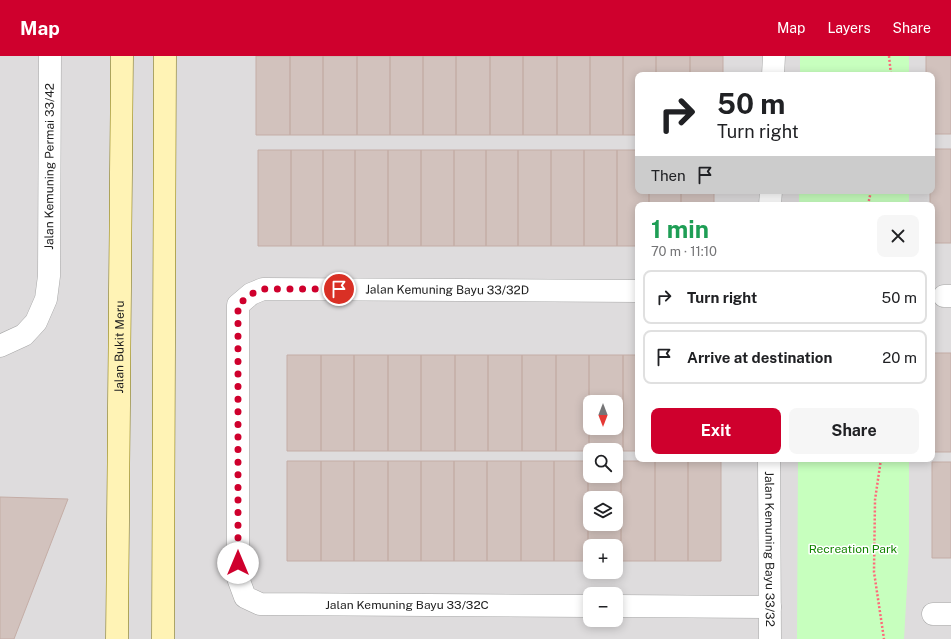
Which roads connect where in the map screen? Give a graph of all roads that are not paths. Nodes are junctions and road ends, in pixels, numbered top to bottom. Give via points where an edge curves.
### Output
1 (50, 56) edge
2 (122, 56) edge
3 (164, 56) edge
4 (774, 56) edge
5 (773, 72) edge
6 (635, 291) edge
7 (0, 346) edge
8 (769, 462) edge
9 (238, 578) joint
10 (583, 606) edge
11 (623, 606) edge
12 (770, 607) junction
13 (118, 639) edge
14 (163, 639) edge
15 (770, 639) edge

1 - 7 street, Jalan Kemuning Permai 33/42 via 49,276 46,299 36,322 24,335
2 - 13 main road, Jalan Bukit Meru
3 - 14 main road
4 - 5 street
6 - 9 street, Jalan Kemuning Bayu 33/32D via 263,289 251,294 238,305
8 - 12 street, Jalan Kemuning Bayu 33/32
9 - 10 street, Jalan Kemuning Bayu 33/32C via 245,597 260,604
11 - 12 street
12 - 15 street, Jalan Kemuning Bayu 33/32

